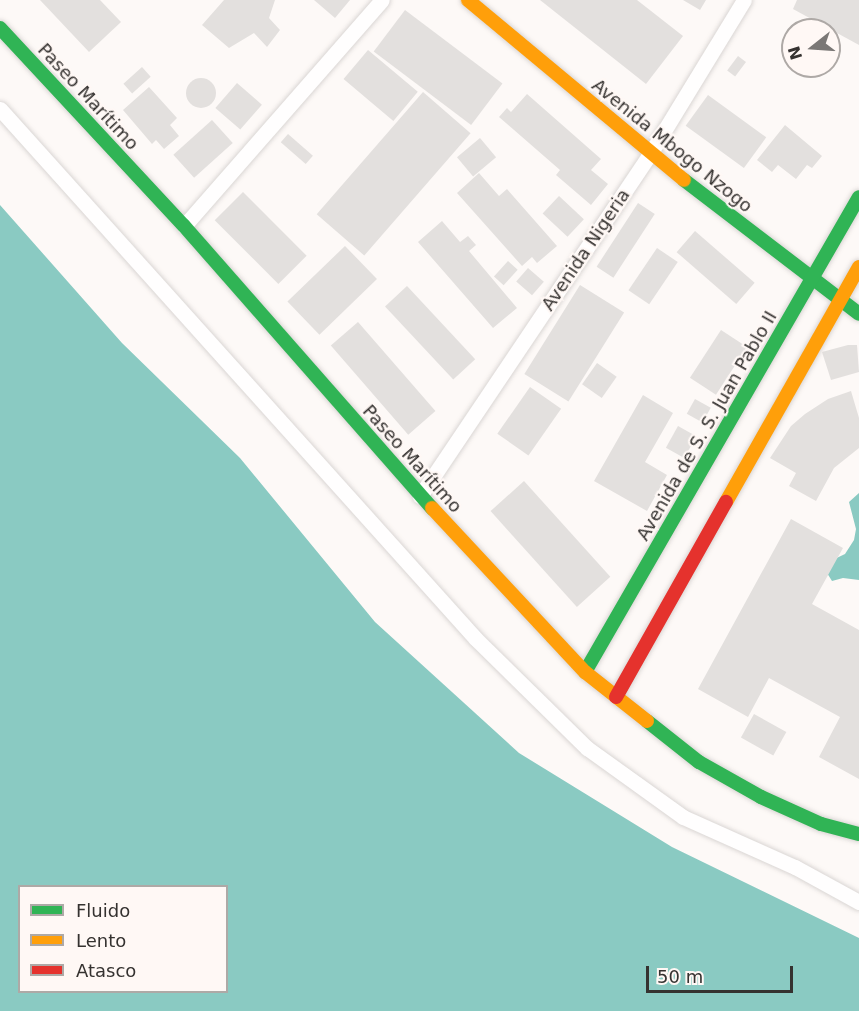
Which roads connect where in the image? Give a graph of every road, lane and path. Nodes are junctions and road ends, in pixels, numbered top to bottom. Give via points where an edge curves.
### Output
1 (382, 0) edge
2 (468, 0) edge
3 (744, 0) edge
4 (0, 28) edge
5 (0, 109) edge
6 (650, 154) junction
7 (859, 197) edge
8 (184, 226) junction
9 (859, 267) edge
10 (813, 281) junction
11 (841, 300) junction
12 (859, 314) edge
13 (716, 480) junction
14 (420, 496) junction
15 (585, 672) junction
16 (616, 697) junction
17 (859, 834) edge
18 (859, 902) edge

1 - 8 street
2 - 6 street, Avenida Mbogo Nzogo
3 - 6 street, Avenida Nigeria
4 - 8 street, Paseo Marítimo
5 - 18 street via 476,639 587,748 683,817 795,867
6 - 10 street, Avenida Mbogo Nzogo
6 - 14 street, Avenida Nigeria
7 - 10 street, Avenida de S. S. Juan Pablo II
8 - 14 street, Paseo Marítimo
9 - 11 street, Avenida de S. S. Juan Pablo II
10 - 11 street, Avenida Mbogo Nzogo
10 - 13 street, Avenida de S. S. Juan Pablo II
11 - 12 street, Avenida Mbogo Nzogo
11 - 13 street, Avenida de S. S. Juan Pablo II
13 - 15 street, Avenida de S. S. Juan Pablo II
13 - 16 street, Avenida de S. S. Juan Pablo II
14 - 15 street, Paseo Marítimo
15 - 16 street, Paseo Marítimo
16 - 17 street, Paseo Marítimo via 699,762 821,824

